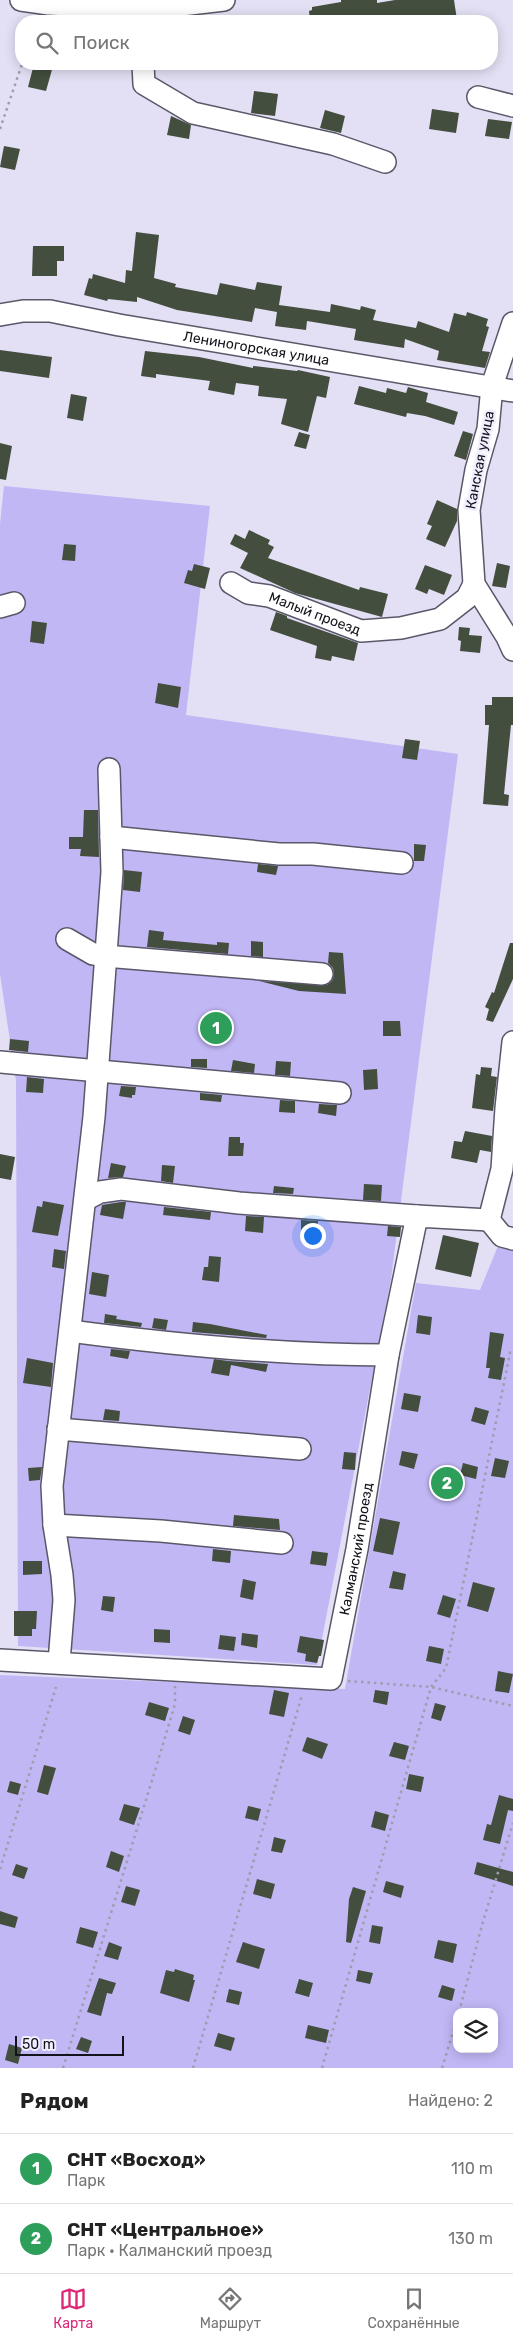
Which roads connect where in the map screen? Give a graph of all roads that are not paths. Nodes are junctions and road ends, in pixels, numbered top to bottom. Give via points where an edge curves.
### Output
1 (21, 0) edge
2 (218, 0) edge
3 (224, 0) edge
4 (186, 2) edge
5 (147, 15) edge
6 (143, 70) edge
7 (478, 97) dead end
8 (513, 106) edge
9 (385, 162) dead end
10 (0, 315) edge
11 (513, 322) edge
12 (492, 386) junction
13 (513, 391) edge
14 (231, 583) dead end
15 (474, 584) junction
16 (513, 650) edge
17 (108, 768) dead end
18 (111, 837) junction
19 (402, 863) dead end
20 (67, 939) dead end
21 (105, 956) junction
22 (322, 974) dead end
23 (513, 1042) edge
24 (0, 1062) edge
25 (96, 1070) junction
26 (340, 1092) dead end
27 (508, 1170) edge
28 (85, 1200) junction
29 (417, 1216) junction
30 (489, 1220) junction
31 (513, 1239) edge
32 (70, 1331) junction
33 (388, 1355) junction
34 (58, 1429) junction
35 (300, 1449) dead end
36 (54, 1525) junction
37 (282, 1543) dead end
38 (0, 1660) edge
39 (59, 1662) junction

1 - 5 street
2 - 3 street
2 - 4 street
4 - 5 street
6 - 9 street via 144,84 193,113 333,144
7 - 8 street
10 - 12 street, Лениногорская улица via 50,311
11 - 12 street, Канская улица
12 - 13 street, Лениногорская улица
12 - 15 street, Канская улица via 488,429 476,470 470,510
14 - 15 street, Малый проезд via 248,593 269,596 360,630 401,628 440,619 467,598
15 - 16 street, Канская улица
17 - 18 street
18 - 19 street
18 - 21 street via 112,872
20 - 21 street via 93,954
21 - 22 street
21 - 25 street
23 - 27 street via 506,1108
24 - 25 street
25 - 26 street
25 - 28 street
27 - 30 street
28 - 29 street via 100,1192 121,1189 239,1203
28 - 32 street
29 - 30 street
29 - 33 street, Калманский проезд
30 - 31 street via 502,1236
32 - 33 street via 138,1340 346,1355
32 - 34 street
33 - 39 street, Калманский проезд via 357,1549 331,1679
34 - 35 street
34 - 36 street via 52,1486
36 - 37 street
36 - 39 street via 64,1600
38 - 39 street

